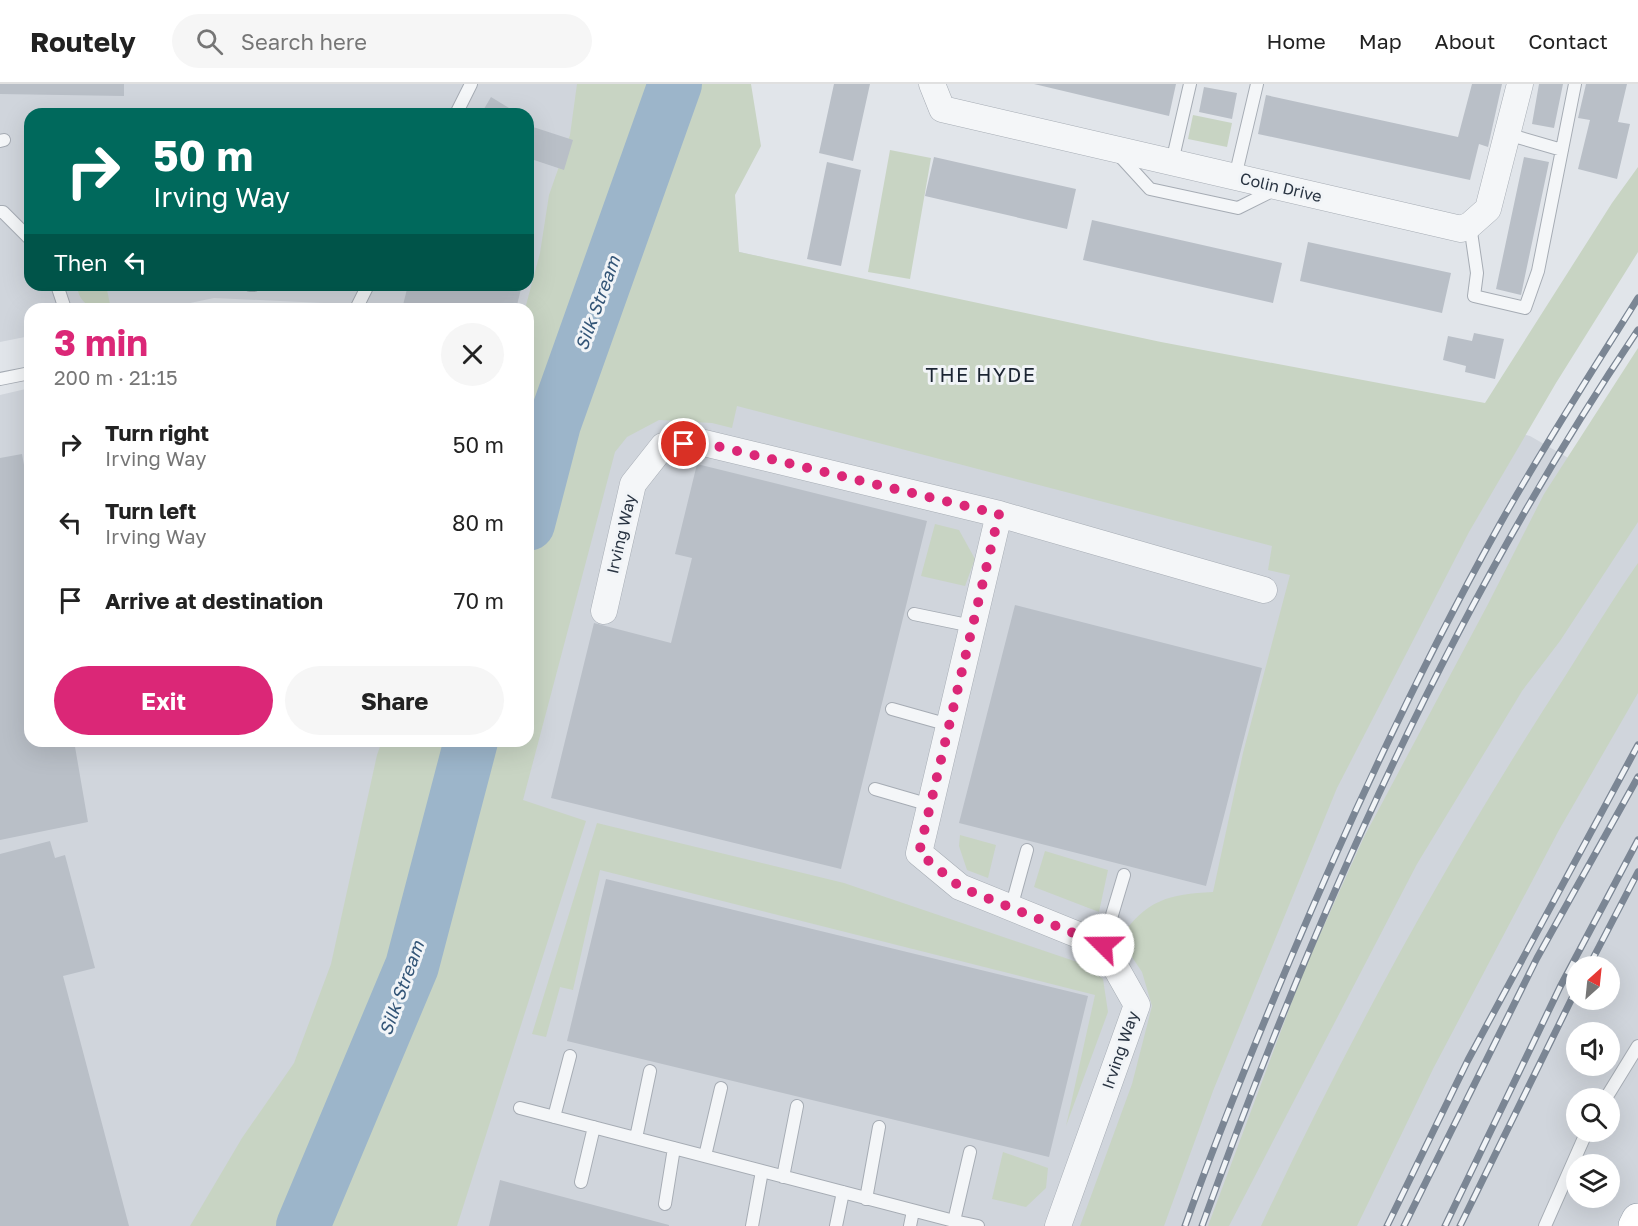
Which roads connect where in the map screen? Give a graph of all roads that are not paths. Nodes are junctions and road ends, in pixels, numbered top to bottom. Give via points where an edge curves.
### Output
1 (471, 84) edge
2 (932, 84) edge
3 (1190, 84) edge
4 (1257, 84) edge
5 (1520, 84) edge
6 (1575, 84) edge
7 (459, 108) edge
8 (1507, 134) junction
9 (1112, 148) junction
10 (1562, 150) junction
11 (1172, 162) junction
12 (1235, 177) junction
13 (1280, 187) junction
14 (0, 213) edge
15 (1470, 225) junction
16 (24, 233) edge
17 (24, 374) edge
18 (0, 379) edge
19 (999, 514) junction
20 (1264, 590) dead end
21 (604, 610) dead end
22 (914, 614) dead end
23 (972, 626) junction
24 (892, 709) dead end
25 (949, 725) junction
26 (875, 789) dead end
27 (930, 805) junction
28 (1027, 850) dead end
29 (1124, 875) dead end
30 (1011, 908) junction
31 (1103, 945) junction
32 (1638, 1046) edge
33 (570, 1056) dead end
34 (650, 1071) dead end
35 (721, 1088) dead end
36 (1612, 1088) edge
37 (797, 1106) dead end
38 (520, 1108) dead end
39 (554, 1117) junction
40 (594, 1127) junction
41 (879, 1127) dead end
42 (636, 1138) junction
43 (1582, 1142) edge
44 (674, 1148) junction
45 (970, 1152) dead end
46 (705, 1156) junction
47 (762, 1171) junction
48 (783, 1177) junction
49 (581, 1182) dead end
50 (843, 1192) junction
51 (866, 1199) junction
52 (665, 1204) dead end
53 (913, 1211) junction
54 (1638, 1220) edge
55 (954, 1221) junction
56 (752, 1226) edge
57 (836, 1226) edge
58 (910, 1226) edge
59 (978, 1226) edge
60 (1058, 1226) edge
61 (1545, 1226) edge
62 (1635, 1226) edge

1 - 7 lane
2 - 9 street, Colin Drive via 942,109
3 - 11 lane
4 - 12 lane
5 - 8 street
6 - 10 lane
8 - 10 lane
8 - 15 street via 1488,209
9 - 11 street, Colin Drive
9 - 13 lane via 1150,189 1238,208
10 - 15 lane via 1538,272 1525,308 1474,296 1477,273
11 - 12 street, Colin Drive
12 - 13 street, Colin Drive
13 - 15 street, Colin Drive via 1461,229
14 - 16 lane
17 - 18 lane
19 - 20 street, Irving Way
19 - 21 street, Irving Way via 704,443 663,446 633,484
19 - 23 street
22 - 23 lane
23 - 25 street
24 - 25 lane
25 - 27 street
26 - 27 lane
27 - 30 street via 919,853 960,887
28 - 30 lane
29 - 31 lane
30 - 31 street
31 - 60 street, Irving Way via 1137,1005
32 - 36 lane
33 - 39 lane
34 - 42 lane
35 - 46 lane
37 - 48 lane
38 - 39 lane
39 - 40 lane
40 - 42 lane
40 - 49 lane
41 - 51 lane
42 - 44 lane
43 - 61 lane
44 - 46 lane
44 - 52 lane
45 - 55 lane
46 - 47 lane
47 - 48 lane
47 - 56 lane
48 - 50 lane
50 - 51 lane
50 - 57 lane
51 - 53 lane
53 - 55 lane
53 - 58 lane
54 - 62 highway
55 - 59 lane

